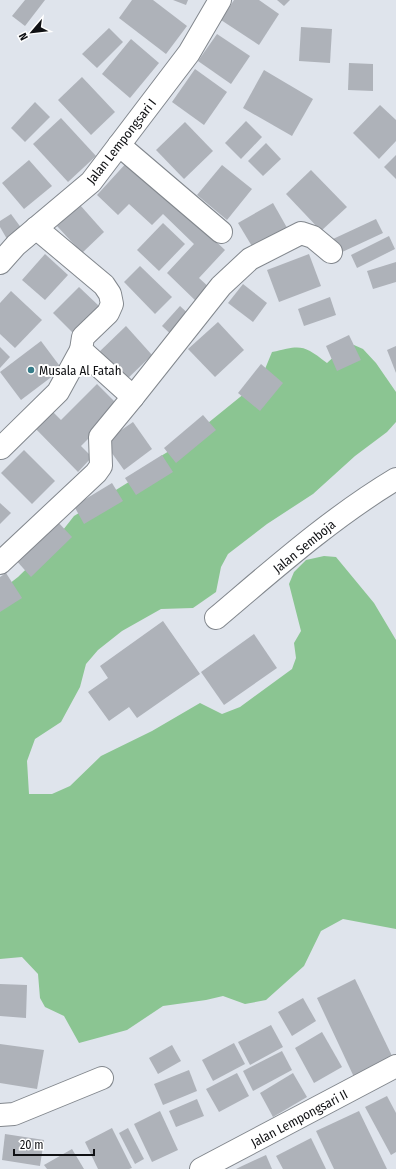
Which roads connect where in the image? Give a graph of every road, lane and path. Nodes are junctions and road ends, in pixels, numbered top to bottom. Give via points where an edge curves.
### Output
1 (220, 0) edge
2 (119, 145) junction
3 (36, 228) junction
4 (221, 232) dead end
5 (331, 252) dead end
6 (0, 263) edge
7 (81, 350) junction
8 (133, 397) junction
9 (1, 448) edge
10 (396, 479) edge
11 (0, 563) edge
12 (216, 618) dead end
13 (396, 1066) edge
14 (102, 1078) dead end
15 (0, 1115) edge
16 (201, 1169) edge

1 - 2 street, Jalan Lempongsari I via 189,53
2 - 3 street, Jalan Lempongsari I via 90,182
2 - 4 street
3 - 6 street, Jalan Lempongsari I
3 - 7 street via 104,284 110,294 112,304 108,312 83,337
5 - 8 street via 313,237 301,233 250,260 221,286
7 - 8 street
7 - 9 street via 58,392
8 - 11 street via 100,437 101,466 96,473
10 - 12 street, Jalan Semboja via 319,532
13 - 16 street, Jalan Lempongsari II
14 - 15 street via 14,1114

